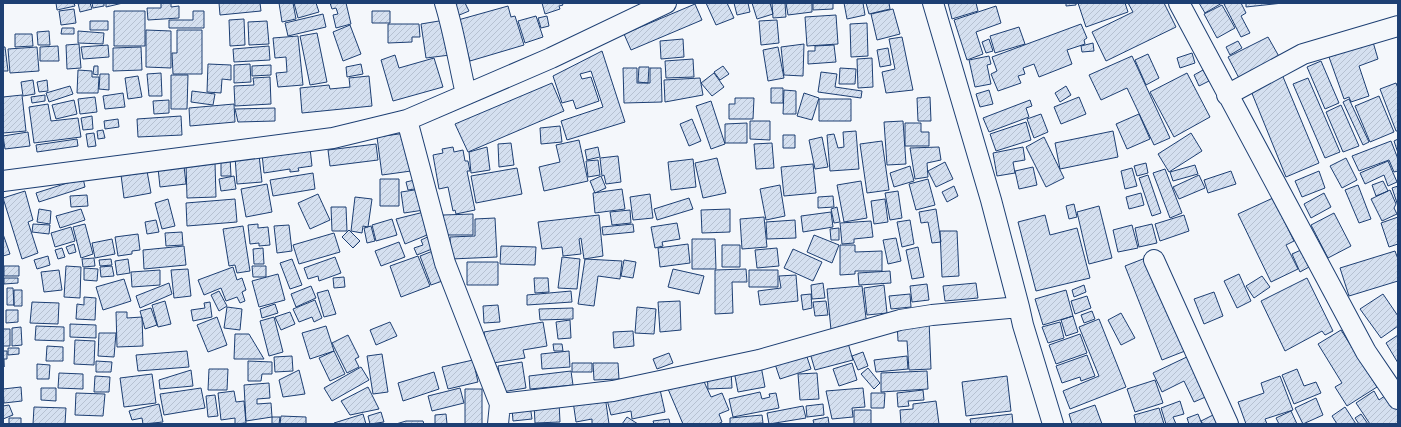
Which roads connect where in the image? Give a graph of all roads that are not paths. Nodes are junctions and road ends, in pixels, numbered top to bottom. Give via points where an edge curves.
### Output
1 (445, 3) edge
2 (666, 3) edge
3 (933, 3) edge
4 (1179, 3) edge
5 (1398, 26) edge
6 (466, 94) junction
7 (1227, 95) junction
8 (407, 120) junction
9 (3, 181) edge
10 (1154, 260) dead end
11 (1019, 307) junction
12 (1398, 399) edge
13 (500, 404) junction
14 (491, 424) edge
15 (498, 424) edge
16 (1053, 424) edge
17 (1228, 424) edge

1 - 6 street via 452,24 454,47
2 - 6 street via 551,58
3 - 11 street via 991,200
4 - 7 street
5 - 7 street via 1302,54
6 - 8 street
7 - 12 street via 1366,352
8 - 9 street via 333,138
8 - 13 street via 445,263
10 - 17 street
11 - 13 street via 900,320 759,360 613,391
11 - 16 street
13 - 14 street
13 - 15 street

